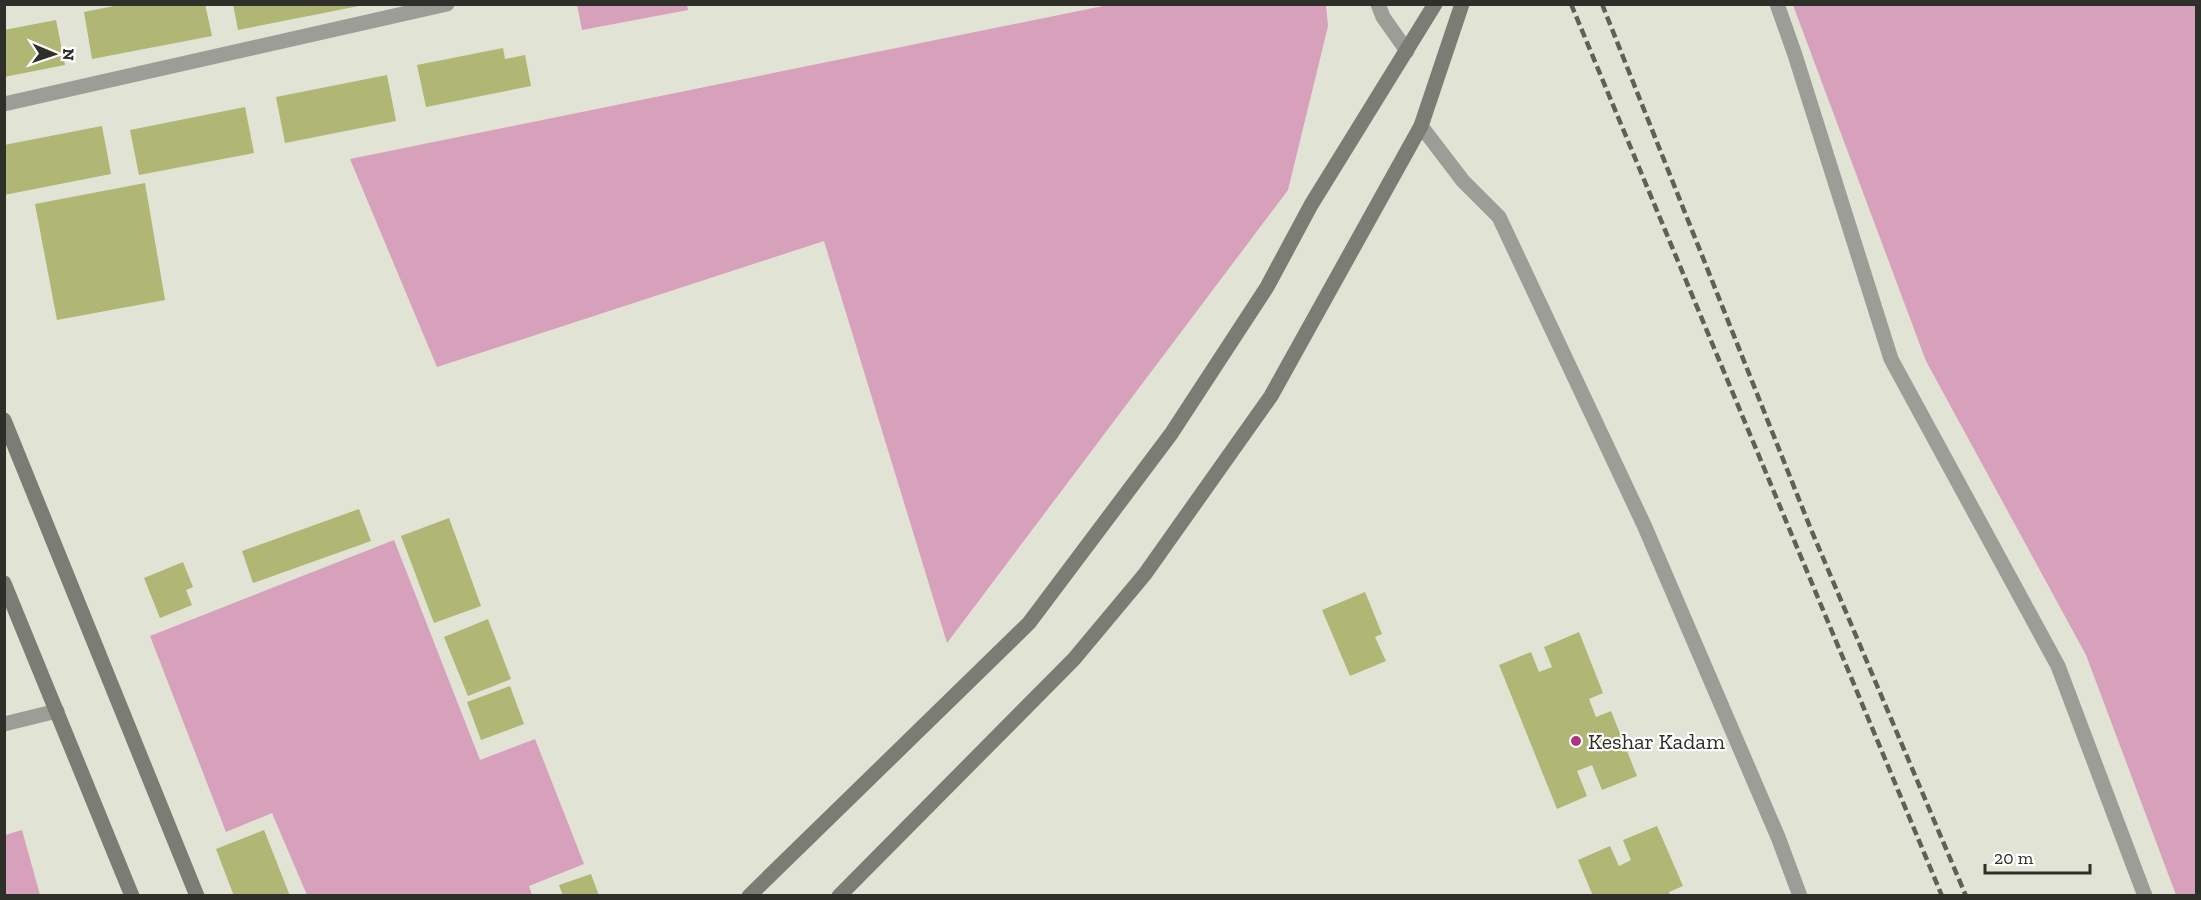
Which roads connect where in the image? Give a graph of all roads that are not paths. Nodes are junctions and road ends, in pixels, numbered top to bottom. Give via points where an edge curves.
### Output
1 (447, 4) edge
2 (1378, 4) edge
3 (1435, 4) edge
4 (1462, 4) edge
5 (1777, 4) edge
6 (1407, 51) junction
7 (4, 104) edge
8 (1421, 126) junction
9 (4, 420) edge
10 (4, 583) edge
11 (57, 711) junction
12 (4, 724) edge
13 (132, 896) edge
14 (197, 896) edge
15 (749, 896) edge
16 (839, 896) edge
17 (1800, 896) edge
18 (2145, 896) edge

1 - 7 street
2 - 6 street
3 - 6 street
4 - 8 street
5 - 18 street via 1891,359 2058,666
6 - 15 street via 1311,205 1267,287 1178,424 1029,623
8 - 16 street via 1270,396 1145,574 1074,659
8 - 17 street via 1463,181 1499,217 1644,525
9 - 14 street
10 - 11 street
11 - 12 street
11 - 13 street

